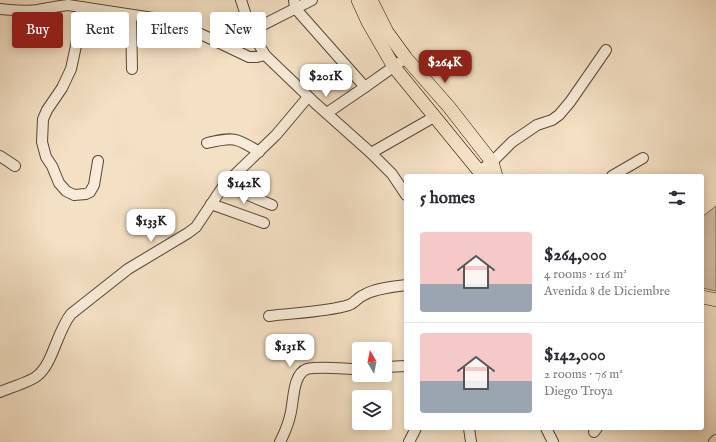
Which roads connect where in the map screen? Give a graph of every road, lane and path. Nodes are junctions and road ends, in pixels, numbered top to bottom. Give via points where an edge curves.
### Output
1 (241, 0) edge
2 (312, 0) edge
3 (358, 0) edge
4 (371, 0) edge
5 (294, 4) edge
6 (82, 7) junction
7 (0, 9) edge
8 (245, 12) edge
9 (131, 15) junction
10 (266, 21) edge
11 (261, 48) edge
12 (606, 50) dead end
13 (265, 55) junction
14 (406, 58) junction
15 (394, 67) junction
16 (132, 69) dead end
17 (365, 87) junction
18 (308, 97) junction
19 (327, 112) junction
20 (434, 117) junction
21 (207, 143) dead end
22 (259, 152) junction
23 (371, 153) junction
24 (0, 156) edge
25 (643, 158) dead end
26 (98, 161) dead end
27 (492, 162) junction
28 (15, 166) dead end
29 (479, 171) junction
30 (489, 174) edge
31 (495, 174) edge
32 (615, 174) edge
33 (224, 185) junction
34 (404, 192) edge
35 (211, 204) junction
36 (272, 205) dead end
37 (264, 223) dead end
38 (404, 285) edge
39 (704, 297) edge
40 (716, 300) edge
41 (269, 316) dead end
42 (404, 366) edge
43 (392, 367) edge
44 (352, 369) edge
45 (0, 392) edge
46 (415, 430) edge
47 (469, 430) edge
48 (547, 430) edge
49 (280, 442) edge
50 (409, 442) edge
51 (471, 442) edge
52 (552, 442) edge

1 - 8 street
2 - 5 street
3 - 15 main road
4 - 14 main road via 387,32
5 - 10 street
5 - 17 street
6 - 7 street via 68,5 15,11
6 - 9 street
6 - 26 street via 71,69 43,119 42,142 46,157 59,183 74,195 90,192 94,185
9 - 13 street via 166,20 249,57
9 - 16 street
11 - 13 street
12 - 27 street via 559,115 537,125 512,142
13 - 18 street
14 - 15 street
14 - 27 main road
15 - 17 street
15 - 20 main road
17 - 19 street
18 - 19 street
18 - 22 street
19 - 23 street
20 - 23 street
20 - 29 main road
21 - 22 street via 224,139 233,140 243,142
22 - 33 street
23 - 34 street via 392,174
24 - 28 street
25 - 32 street
27 - 29 street
27 - 31 main road
29 - 30 main road
33 - 35 street
33 - 36 street
35 - 37 street
35 - 45 street via 196,227 188,234 128,269 71,314 63,324 47,363 37,376
38 - 41 street via 371,292 348,305
39 - 40 main road
42 - 43 street
44 - 49 street via 314,368 299,375 291,415
46 - 50 street
47 - 51 street
48 - 52 street

